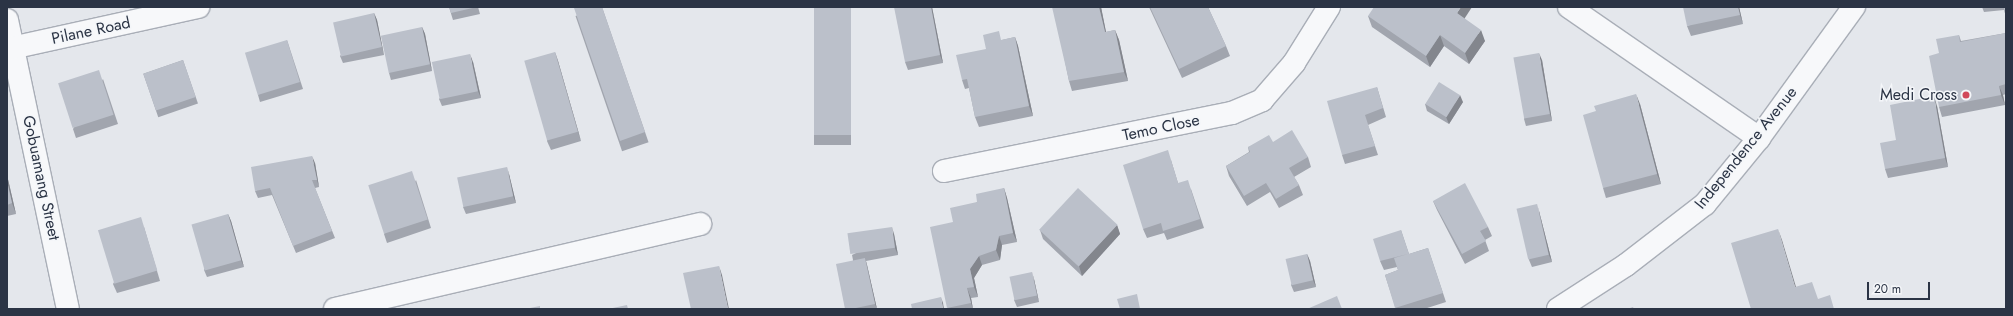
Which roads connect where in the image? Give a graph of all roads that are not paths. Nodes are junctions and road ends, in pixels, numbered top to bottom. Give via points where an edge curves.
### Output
1 (198, 7) edge
2 (1329, 7) edge
3 (1570, 7) edge
4 (1854, 7) edge
5 (7, 20) edge
6 (10, 48) edge
7 (1759, 138) junction
8 (944, 171) dead end
9 (700, 224) dead end
10 (68, 309) edge
11 (335, 309) edge
12 (1558, 309) edge

1 - 6 street, Pilane Road
2 - 8 street, Temo Close via 1294,64 1262,100 1232,113
3 - 7 street
4 - 7 street, Independence Avenue
5 - 6 street, Gobuamang Street
6 - 10 street, Gobuamang Street
7 - 12 street, Independence Avenue via 1705,204 1626,265
9 - 11 street

